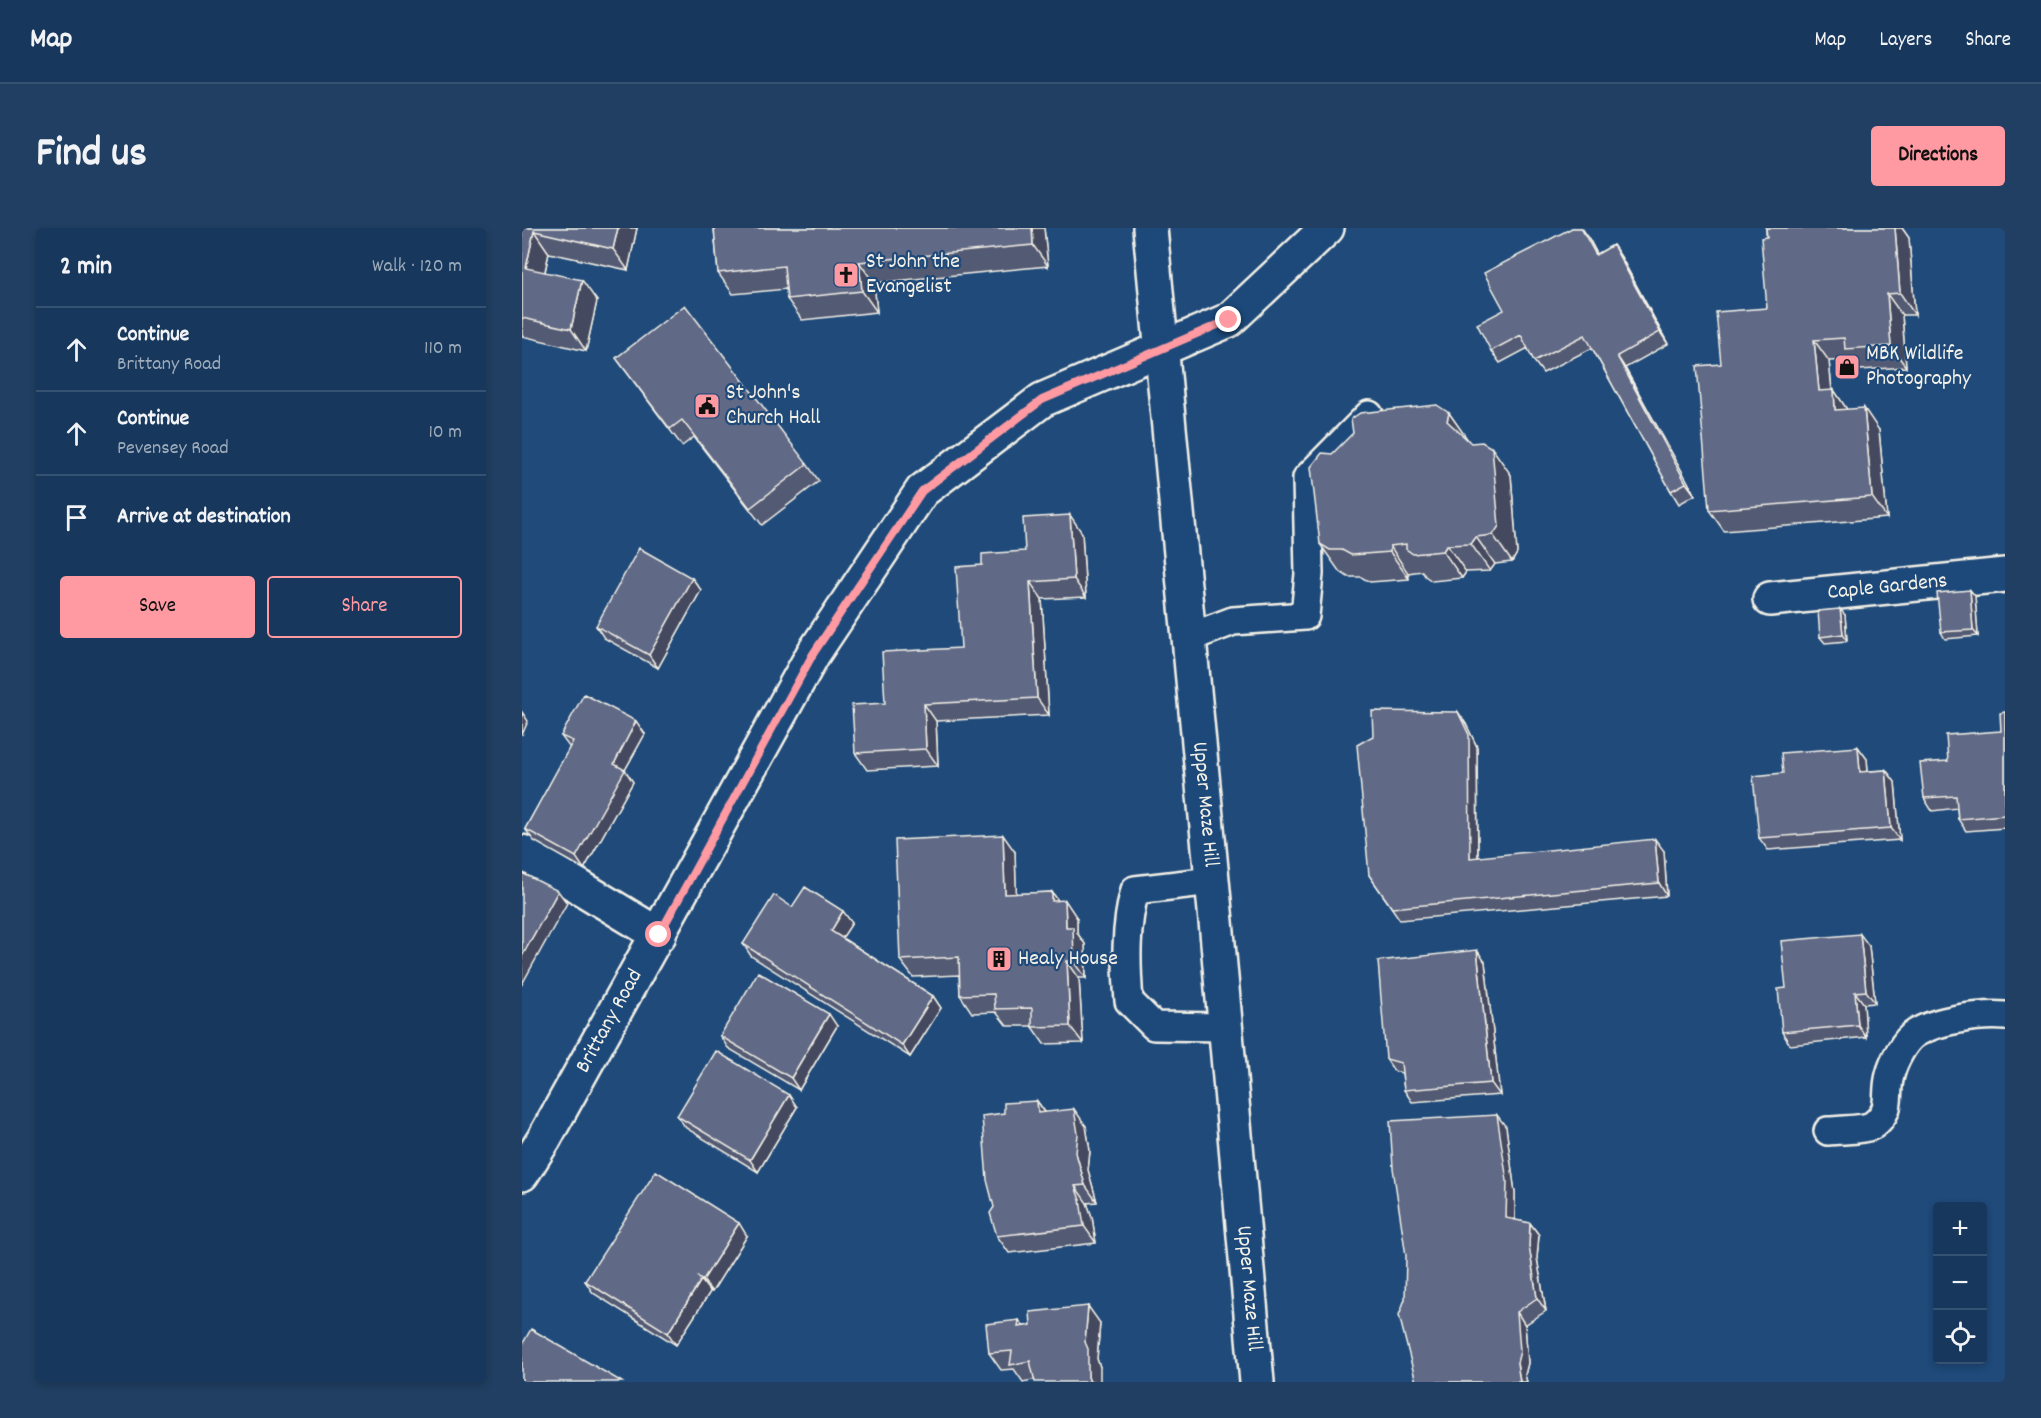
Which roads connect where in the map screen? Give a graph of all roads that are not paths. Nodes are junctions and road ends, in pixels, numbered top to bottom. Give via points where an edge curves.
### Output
1 (1149, 228) edge
2 (1327, 228) edge
3 (1160, 350) junction
4 (1369, 415) edge
5 (2005, 575) edge
6 (1770, 599) dead end
7 (1188, 638) junction
8 (522, 852) edge
9 (1212, 881) junction
10 (659, 935) junction
11 (2005, 1016) edge
12 (1225, 1027) junction
13 (1828, 1131) dead end
14 (522, 1174) edge
15 (1257, 1382) edge

1 - 3 street, Upper Maze Hill
2 - 3 street, Brittany Road via 1229,320
3 - 7 street, Upper Maze Hill
3 - 10 street, Brittany Road via 1042,400 922,491 813,654
4 - 7 lane via 1307,478 1309,574 1305,616 1233,621
5 - 6 street, Caple Gardens
7 - 9 street, Upper Maze Hill
8 - 10 street
9 - 12 street, Upper Maze Hill
9 - 12 lane via 1135,890 1125,958 1129,1001 1154,1026
10 - 14 street, Brittany Road
11 - 13 lane via 1945,1022 1914,1034 1897,1055 1883,1115 1870,1127
12 - 15 street, Upper Maze Hill

